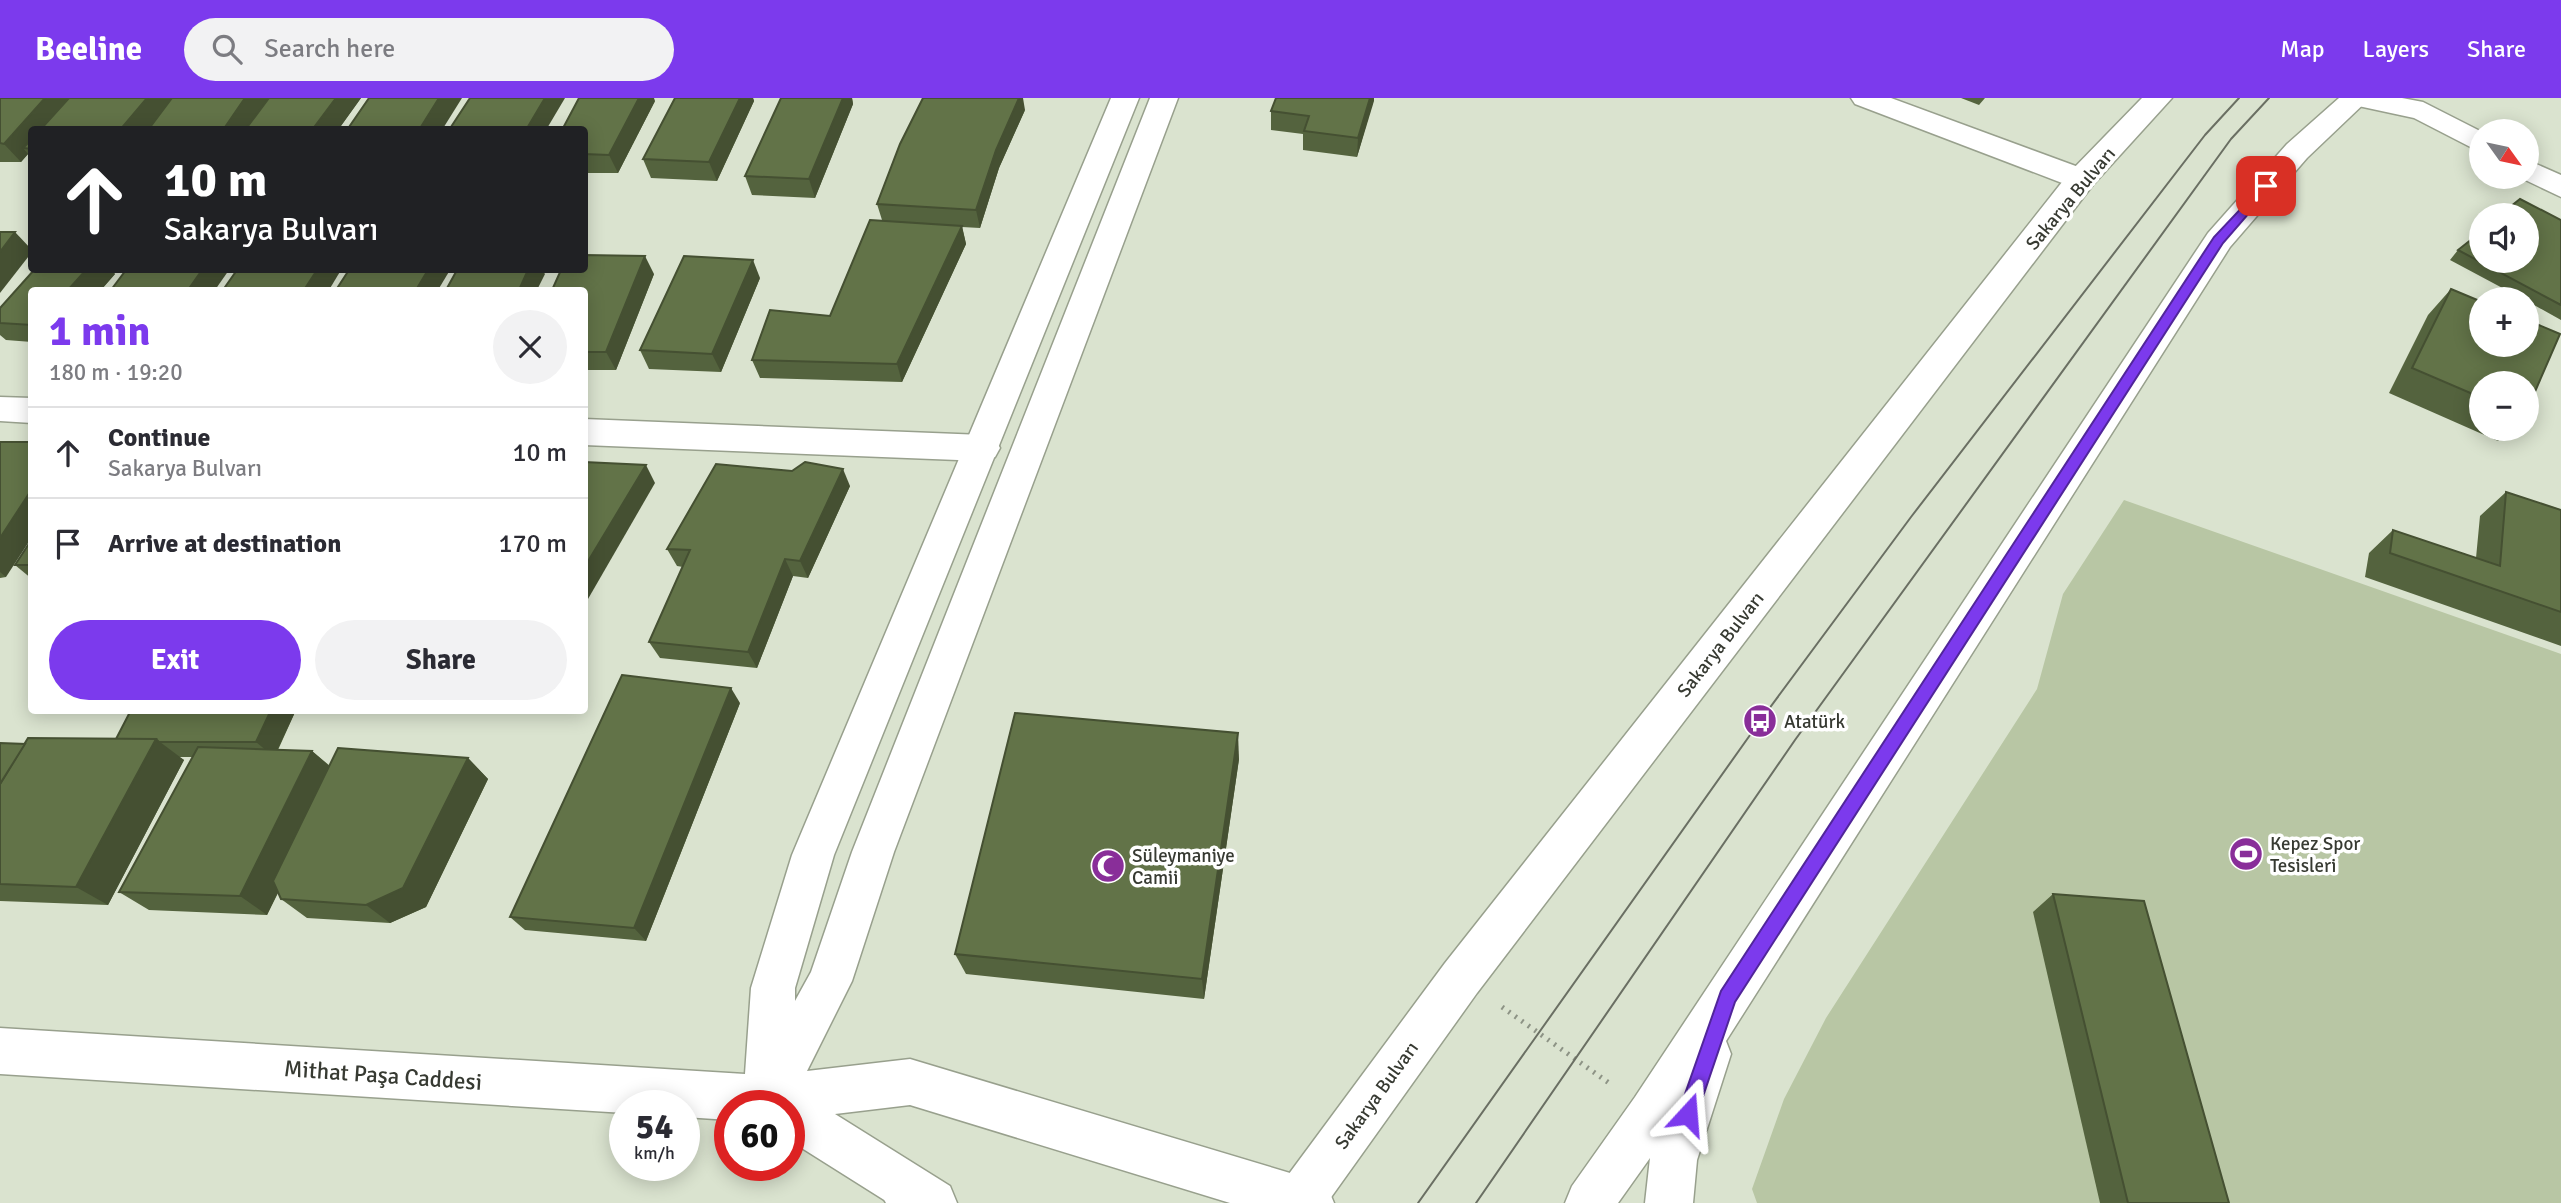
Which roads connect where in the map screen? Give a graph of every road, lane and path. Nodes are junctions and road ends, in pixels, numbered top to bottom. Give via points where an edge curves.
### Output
1 (1125, 98) edge
2 (1164, 98) edge
3 (1865, 98) edge
4 (2158, 98) edge
5 (2358, 98) edge
6 (2469, 137) edge
7 (2539, 175) edge
8 (2081, 180) junction
9 (2561, 187) edge
10 (0, 409) edge
11 (28, 411) edge
12 (588, 432) edge
13 (983, 448) junction
14 (1461, 978) junction
15 (1727, 998) junction
16 (0, 1051) edge
17 (777, 1090) edge
18 (785, 1090) edge
19 (714, 1101) edge
20 (805, 1101) edge
21 (1652, 1114) junction
22 (805, 1123) edge
23 (917, 1196) edge
24 (1303, 1201) edge
25 (1589, 1203) edge
26 (1670, 1203) edge

1 - 13 street
2 - 18 street
3 - 8 street
4 - 8 street, Sakarya Bulvarı
5 - 6 street via 2423,111
5 - 15 street via 2297,151 2219,240
7 - 9 street
8 - 14 street, Sakarya Bulvarı
10 - 11 street
12 - 13 street
13 - 17 street via 813,855 773,988
14 - 21 path
14 - 24 street, Sakarya Bulvarı
15 - 21 street
15 - 26 street via 1672,1160
16 - 19 street, Mithat Paşa Caddesi
20 - 24 street, Mithat Paşa Caddesi via 910,1082
21 - 25 street
22 - 23 street

